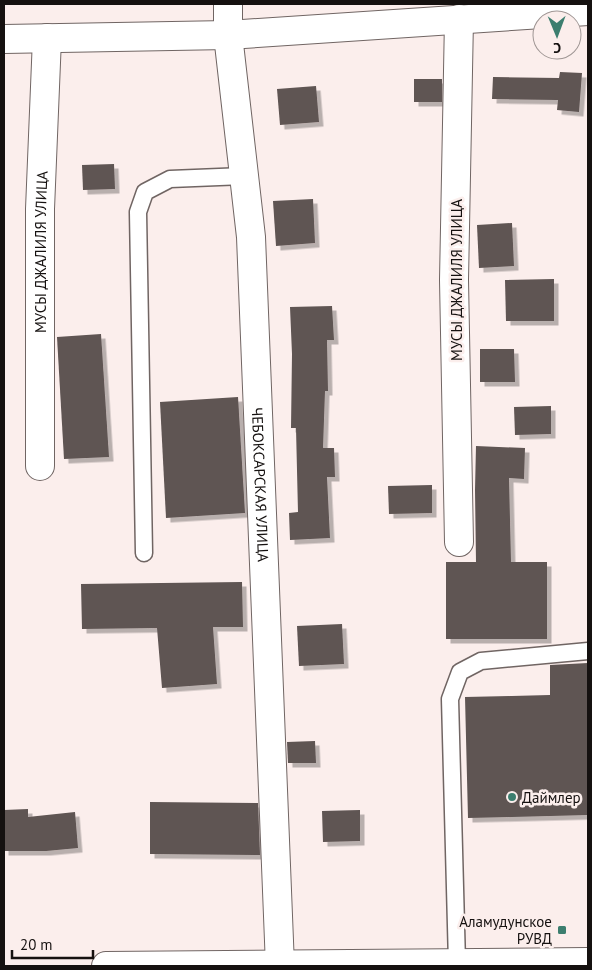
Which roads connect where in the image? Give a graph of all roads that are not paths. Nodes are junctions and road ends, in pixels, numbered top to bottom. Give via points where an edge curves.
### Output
1 (228, 4) edge
2 (588, 11) edge
3 (459, 19) junction
4 (228, 35) junction
5 (47, 38) junction
6 (4, 39) edge
7 (244, 176) junction
8 (40, 466) dead end
9 (459, 542) dead end
10 (144, 553) dead end
11 (588, 650) edge
12 (588, 962) edge
13 (457, 963) junction
14 (280, 965) edge
15 (106, 966) edge

1 - 4 street, ЧЕБОКСАРСКАЯ УЛИЦА
2 - 3 street
3 - 4 street
3 - 9 street, МУСЫ ДЖАЛИЛЯ УЛИЦА via 454,280
4 - 5 street
4 - 7 street, ЧЕБОКСАРСКАЯ УЛИЦА
5 - 6 street
5 - 8 street, МУСЫ ДЖАЛИЛЯ УЛИЦА via 40,209
7 - 10 lane via 170,179 145,192 138,212
7 - 14 street, ЧЕБОКСАРСКАЯ УЛИЦА via 252,247
11 - 13 lane via 481,661 460,672 450,699
12 - 13 street
13 - 14 street
14 - 15 street

